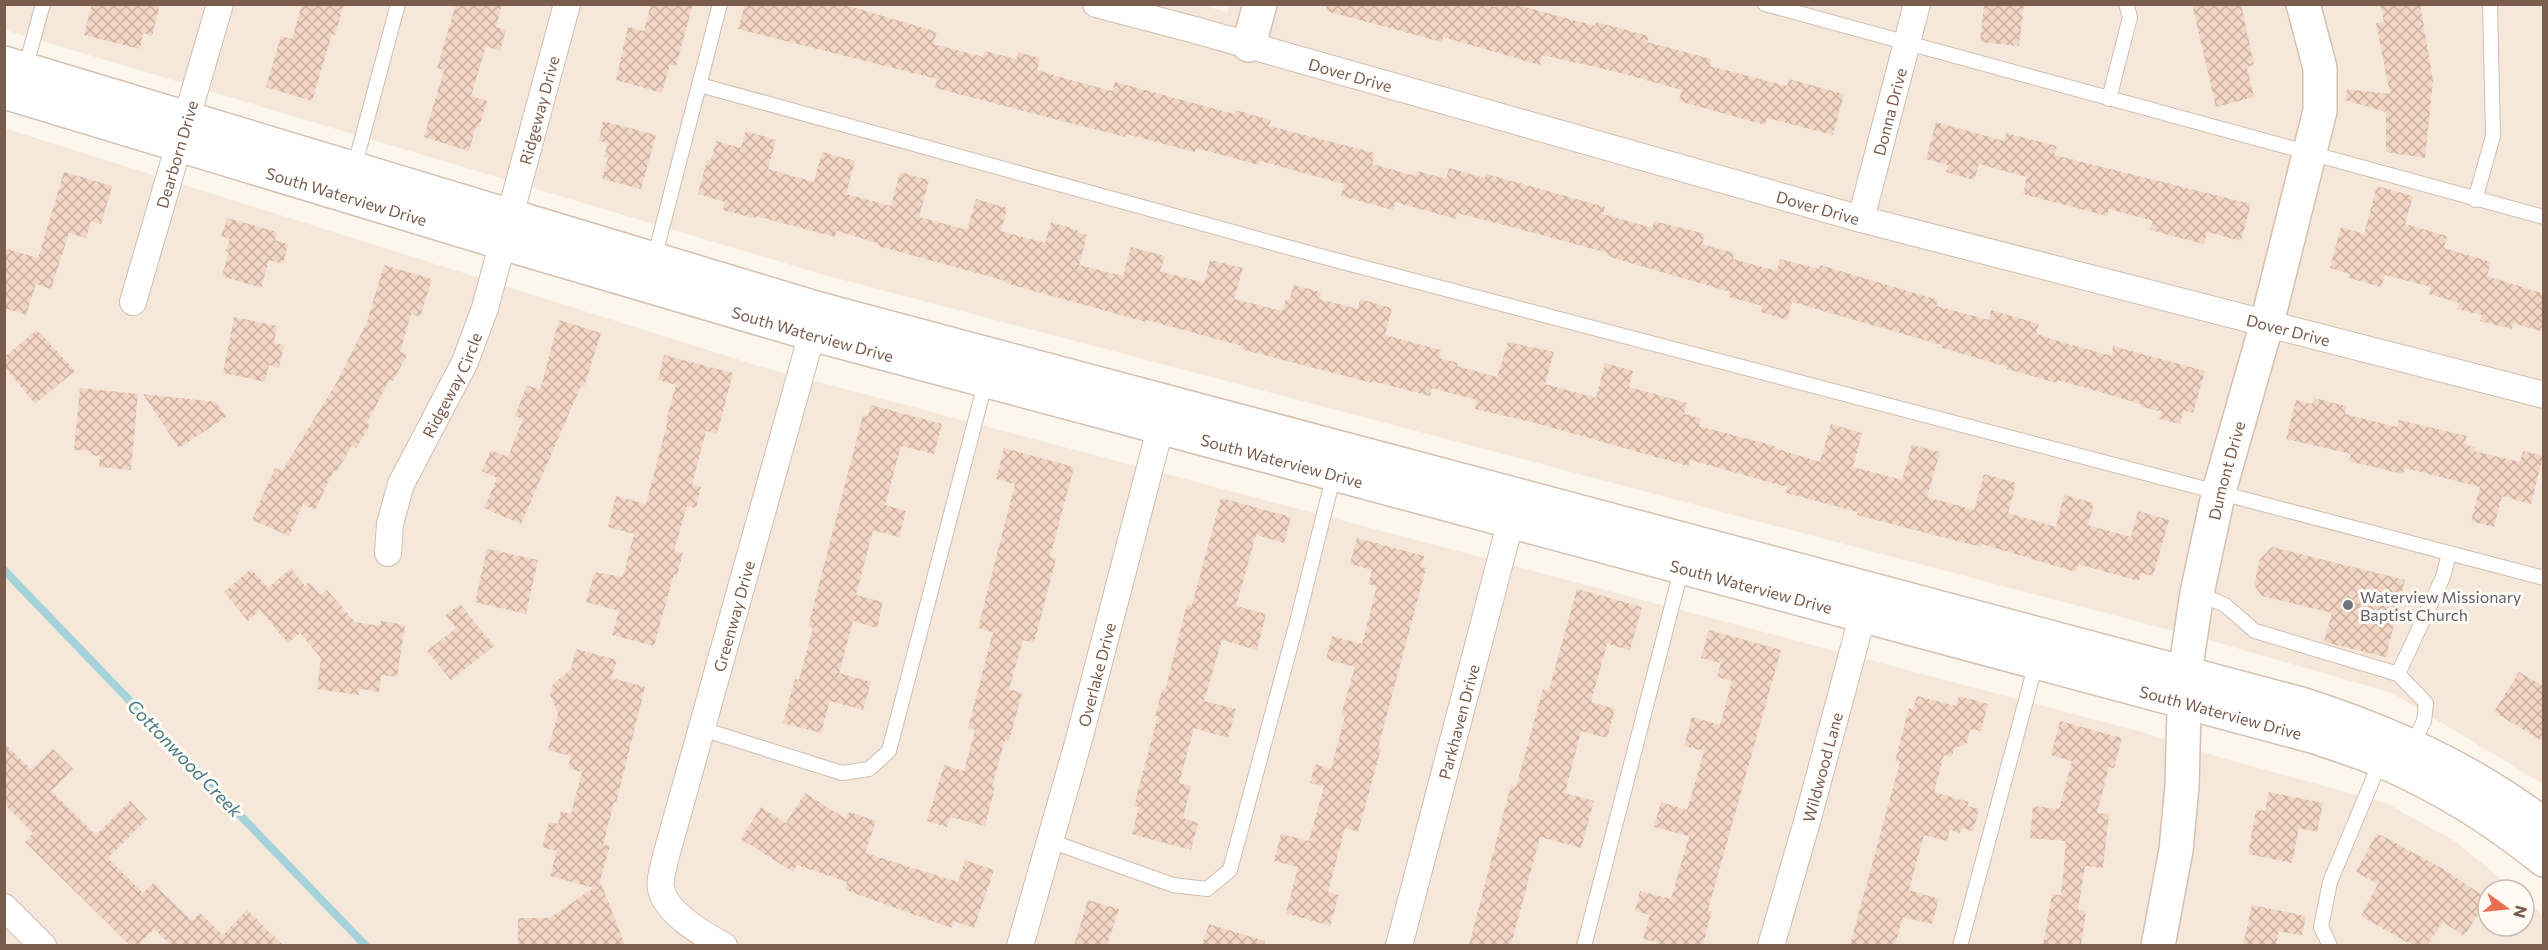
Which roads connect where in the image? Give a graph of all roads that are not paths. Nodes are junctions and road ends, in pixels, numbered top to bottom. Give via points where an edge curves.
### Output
1 (43, 4) edge
2 (220, 4) edge
3 (398, 4) edge
4 (567, 4) edge
5 (720, 4) edge
6 (1096, 4) edge
7 (1260, 4) edge
8 (1765, 4) edge
9 (1917, 4) edge
10 (2126, 4) edge
11 (2303, 4) edge
12 (2490, 4) edge
13 (1142, 11) edge
14 (1907, 44) junction
15 (1249, 45) junction
16 (11, 75) edge
17 (700, 85) junction
18 (2109, 99) junction
19 (184, 132) junction
20 (2311, 153) junction
21 (354, 168) junction
22 (2475, 200) junction
23 (2544, 217) edge
24 (1861, 219) junction
25 (506, 229) junction
26 (654, 259) junction
27 (133, 302) dead end
28 (816, 321) junction
29 (2267, 323) junction
30 (986, 380) junction
31 (2544, 395) edge
32 (1165, 414) junction
33 (1334, 474) junction
34 (2220, 491) junction
35 (1514, 508) junction
36 (388, 553) dead end
37 (2449, 553) junction
38 (1683, 567) junction
39 (2544, 578) edge
40 (2197, 593) junction
41 (1867, 602) junction
42 (2037, 661) junction
43 (2398, 674) junction
44 (2185, 687) junction
45 (702, 729) junction
46 (2412, 745) junction
47 (2381, 760) junction
48 (2544, 825) edge
49 (1050, 841) junction
50 (2544, 860) edge
51 (4, 907) edge
52 (43, 945) edge
53 (724, 945) edge
54 (1020, 945) edge
55 (1398, 945) edge
56 (1584, 945) edge
57 (1771, 945) edge
58 (1960, 945) edge
59 (2158, 945) edge
60 (2330, 945) edge

1 - 16 lane
2 - 19 street, Dearborn Drive
3 - 21 lane
4 - 25 street, Ridgeway Drive
5 - 17 lane
6 - 13 street, Dover Drive
7 - 15 street
8 - 14 lane
9 - 14 street, Donna Drive
10 - 18 lane via 2130,17
11 - 20 street, Dumont Drive via 2320,68 2320,111
12 - 22 lane via 2493,136
13 - 15 street, Dover Drive
14 - 18 lane
14 - 24 street, Donna Drive
15 - 24 street, Dover Drive
16 - 19 street, South Waterview Drive
17 - 26 lane
17 - 34 lane via 1320,256
18 - 20 lane
19 - 21 street, South Waterview Drive
19 - 25 street, South Waterview Drive
19 - 27 street, Dearborn Drive
20 - 22 lane
20 - 29 street, Dumont Drive
21 - 25 street, South Waterview Drive
22 - 23 lane
24 - 29 street, Dover Drive
25 - 26 street, South Waterview Drive
25 - 28 street, South Waterview Drive
25 - 36 street, Ridgeway Circle via 485,308 465,362 401,484 390,524
26 - 28 street, South Waterview Drive
28 - 30 street, South Waterview Drive
28 - 32 street, South Waterview Drive
28 - 45 street, Greenway Drive
29 - 31 street, Dover Drive
29 - 34 street, Dumont Drive
30 - 32 street, South Waterview Drive
30 - 45 lane via 889,751 869,769 842,772
32 - 33 street, South Waterview Drive
32 - 35 street, South Waterview Drive
32 - 49 street, Overlake Drive
33 - 35 street, South Waterview Drive
33 - 49 lane via 1230,870 1207,890 1173,885
34 - 37 lane
34 - 40 street, Dumont Drive
35 - 38 street, South Waterview Drive
35 - 41 street, South Waterview Drive
35 - 55 street, Parkhaven Drive
37 - 39 lane
37 - 43 lane via 2443,577
38 - 41 street, South Waterview Drive
38 - 56 lane
40 - 43 lane via 2224,605 2255,631
40 - 44 street, Dumont Drive
41 - 42 street, South Waterview Drive
41 - 44 street, South Waterview Drive
41 - 57 street, Wildwood Lane
42 - 44 street, South Waterview Drive
42 - 58 lane
43 - 46 lane via 2426,703 2424,721
44 - 46 street, South Waterview Drive via 2301,704
44 - 47 street, South Waterview Drive
44 - 59 street, Dumont Drive via 2176,850
45 - 53 street, Greenway Drive via 661,887 667,904 703,934
46 - 48 street, South Waterview Drive via 2497,791
47 - 50 street, South Waterview Drive via 2482,814
47 - 60 lane via 2330,882 2321,927
49 - 54 street, Overlake Drive
51 - 52 street

